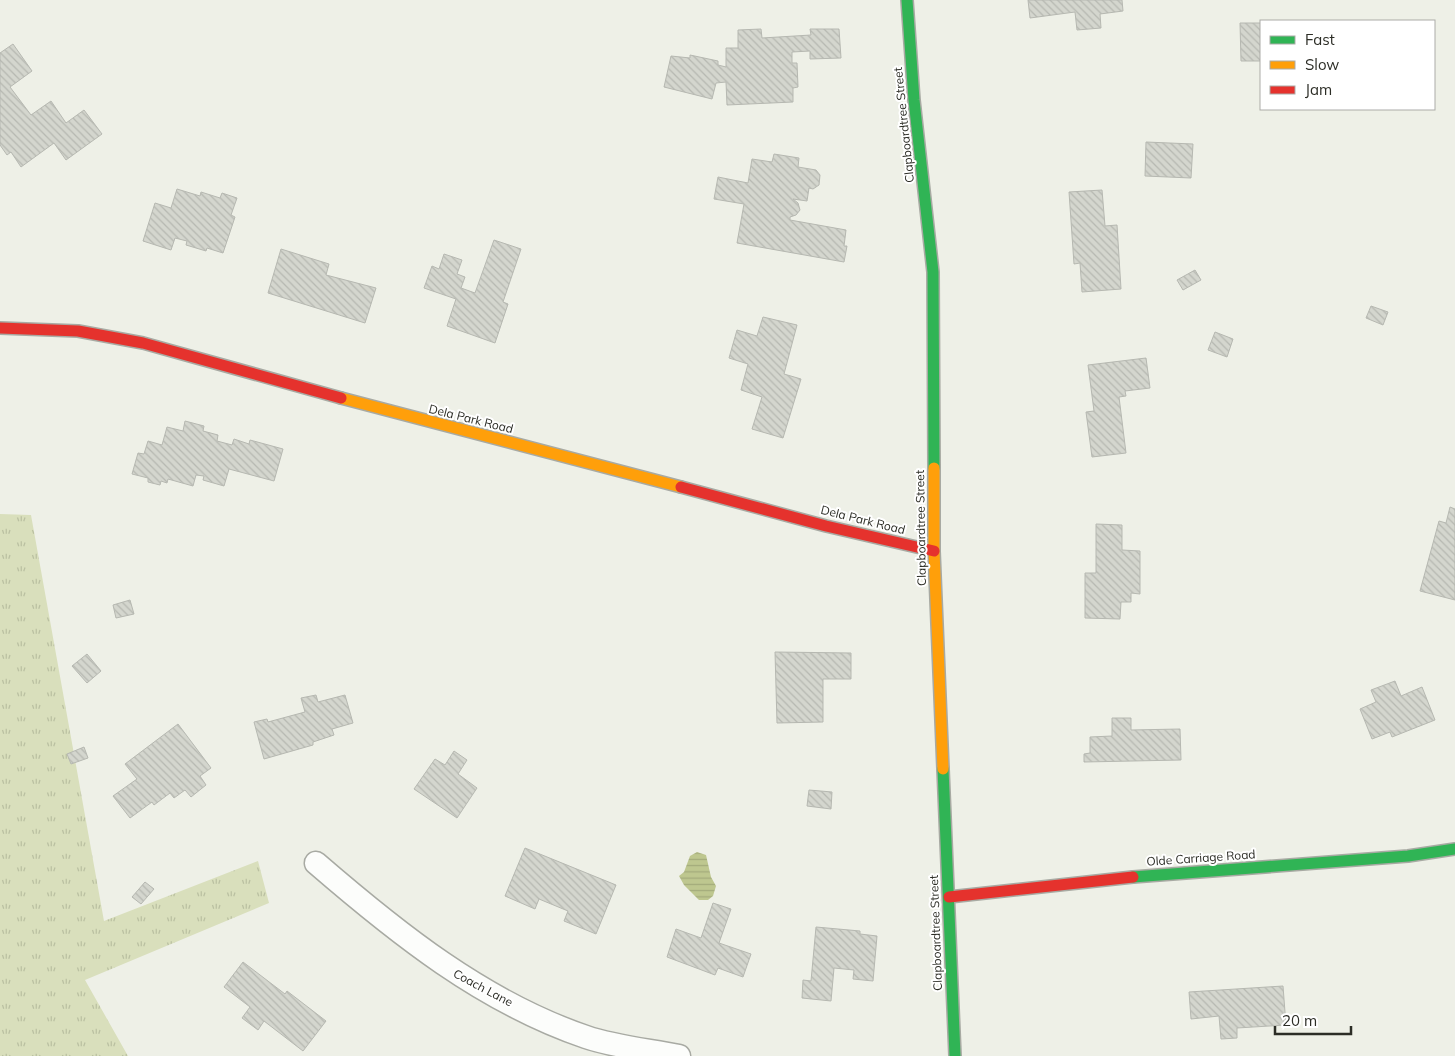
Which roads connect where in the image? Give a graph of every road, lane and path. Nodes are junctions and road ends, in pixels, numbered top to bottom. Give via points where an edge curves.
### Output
1 (907, 0) edge
2 (0, 328) edge
3 (934, 551) junction
4 (1455, 849) edge
5 (316, 863) dead end
6 (949, 897) junction
7 (679, 1056) edge
8 (955, 1056) edge

1 - 3 street, Clapboardtree Street via 914,100 933,272
2 - 3 street, Dela Park Road via 78,331 143,343 416,419
3 - 6 street, Clapboardtree Street
4 - 6 street, Olde Carriage Road via 1408,856 1122,878
5 - 7 street, Coach Lane via 452,971 532,1014 587,1037
6 - 8 street, Clapboardtree Street

